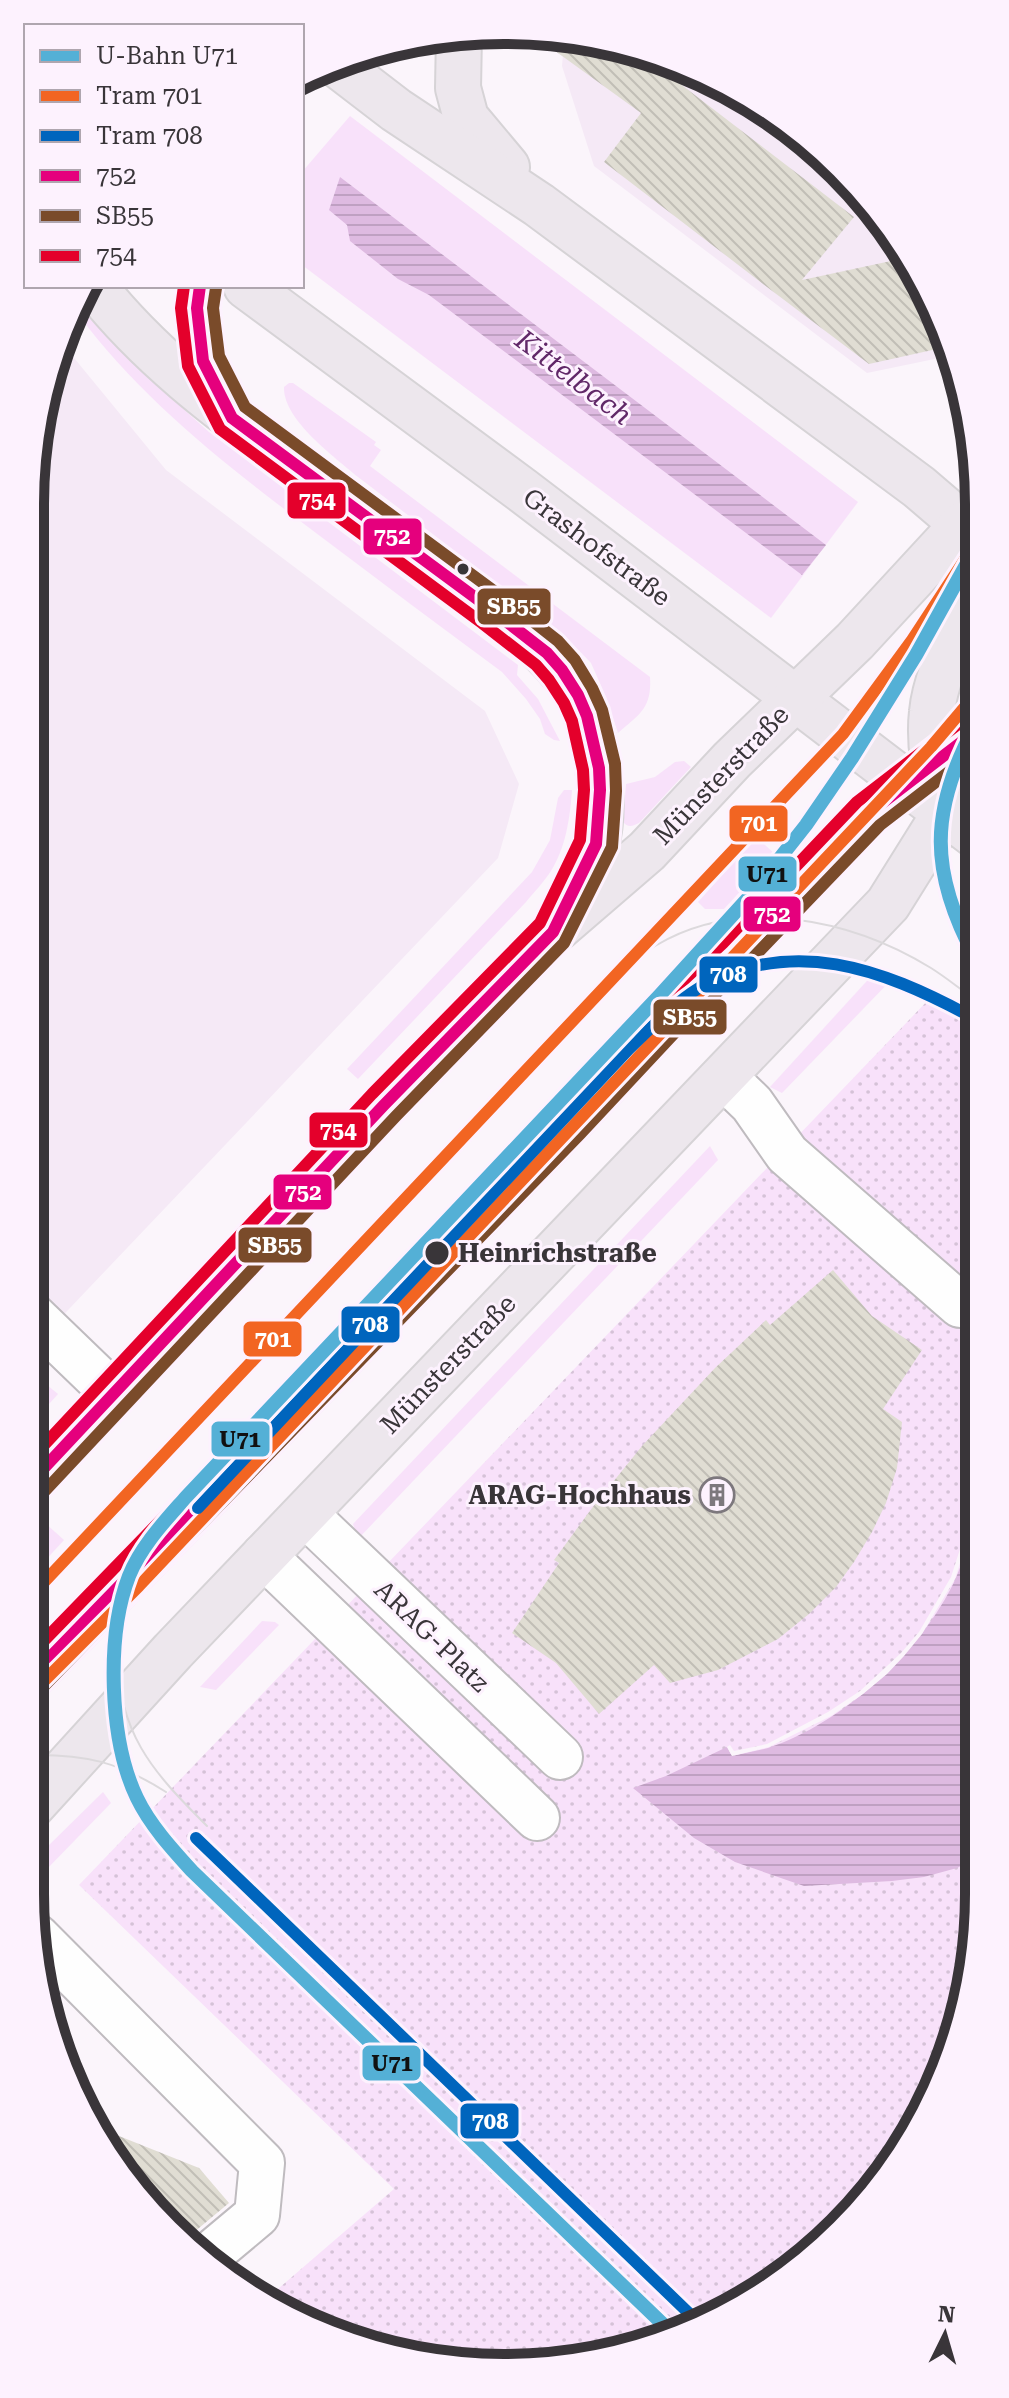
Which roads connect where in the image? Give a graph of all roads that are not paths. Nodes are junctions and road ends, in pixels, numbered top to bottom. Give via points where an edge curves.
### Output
1 (459, 47) edge
2 (346, 72) edge
3 (539, 205) junction
4 (200, 288) edge
5 (249, 288) edge
6 (97, 290) edge
7 (232, 418) junction
8 (965, 519) edge
9 (965, 529) edge
10 (965, 614) edge
11 (796, 699) junction
12 (965, 739) edge
13 (920, 773) junction
14 (960, 824) edge
15 (553, 932) junction
16 (724, 1077) junction
17 (960, 1305) dead end
18 (44, 1326) edge
19 (114, 1394) junction
20 (44, 1468) edge
21 (305, 1514) junction
22 (264, 1556) junction
23 (44, 1664) edge
24 (560, 1757) dead end
25 (44, 1793) edge
26 (537, 1818) dead end
27 (47, 1947) edge
28 (214, 2251) edge

1 - 3 main road via 458,88 466,118
2 - 3 main road
3 - 8 main road
4 - 7 main road via 203,361
5 - 11 main road, Grashofstraße
6 - 7 main road via 155,355
7 - 15 main road via 547,653 578,695 599,768 599,817 596,844
9 - 11 main road, Münsterstraße
10 - 13 main road via 935,691
11 - 13 main road, Grashofstraße
11 - 15 main road, Münsterstraße via 647,851
12 - 13 lane
13 - 14 main road, Grashofstraße
13 - 23 lane via 869,813 671,1014
14 - 16 main road, Münsterstraße
15 - 19 main road, Münsterstraße
16 - 17 lane via 752,1104 787,1154
16 - 21 main road, Münsterstraße
18 - 19 lane
19 - 20 main road, Münsterstraße
21 - 22 main road, Münsterstraße
21 - 24 lane, ARAG-Platz
22 - 25 main road, Münsterstraße
22 - 26 lane
27 - 28 lane via 262,2163 257,2215

